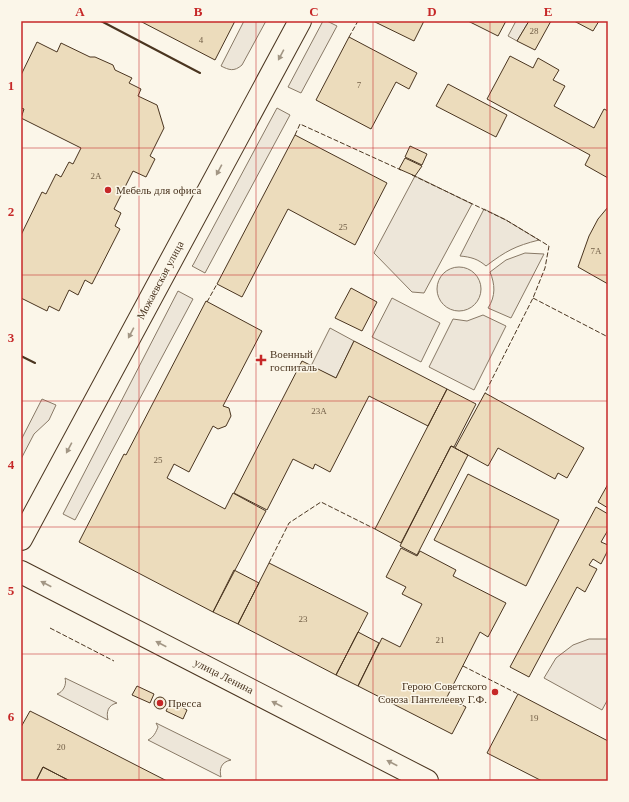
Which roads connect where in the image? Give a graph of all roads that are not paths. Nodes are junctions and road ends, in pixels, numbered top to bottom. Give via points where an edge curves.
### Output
1 (300, 21) edge
2 (21, 539) edge
3 (21, 572) edge
4 (427, 781) edge

1 -> 2 street, Можаевская улица
4 -> 3 street, улица Ленина

